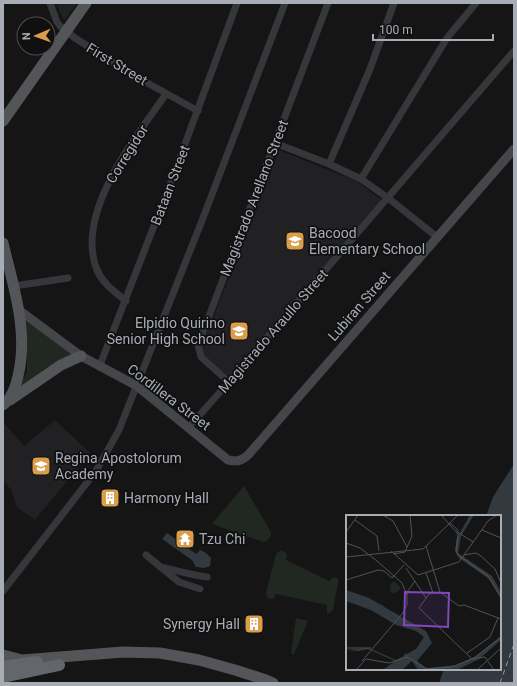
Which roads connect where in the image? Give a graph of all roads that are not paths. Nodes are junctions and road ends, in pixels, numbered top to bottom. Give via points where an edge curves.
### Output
1 (50, 3) edge
2 (86, 3) edge
3 (228, 3) edge
4 (285, 3) edge
5 (328, 3) edge
6 (394, 3) edge
7 (476, 3) edge
8 (237, 5) edge
9 (66, 32) junction
10 (514, 51) edge
11 (166, 94) junction
12 (198, 111) junction
13 (3, 121) edge
14 (275, 143) junction
15 (514, 149) edge
16 (329, 164) junction
17 (361, 179) junction
18 (388, 198) junction
19 (437, 237) junction
20 (3, 243) edge
21 (5, 257) edge
22 (68, 278) dead end
23 (14, 286) junction
24 (126, 301) junction
25 (19, 310) junction
26 (81, 356) junction
27 (100, 366) junction
28 (230, 382) junction
29 (137, 386) junction
30 (5, 404) edge
31 (188, 428) junction
32 (239, 461) joint
33 (146, 555) dead end
34 (160, 567) junction
35 (207, 577) dead end
36 (200, 589) dead end
37 (3, 591) edge
38 (3, 652) edge
39 (3, 655) edge
40 (20, 656) junction
41 (3, 661) edge
42 (3, 667) edge
43 (3, 677) edge
44 (273, 683) edge

1 - 9 street, First Street via 57,22
2 - 9 main road
3 - 8 street
4 - 29 street
5 - 14 street, Magistrado Arellano Street
6 - 16 street via 370,69
7 - 17 street via 447,38
8 - 12 street, Bataan Street
9 - 11 street, First Street
9 - 13 main road
10 - 18 street, Magistrado Araullo Street
11 - 12 street, First Street
11 - 24 street, Corregidor via 113,173 94,224 93,250 97,271 108,287
12 - 24 street, Bataan Street
14 - 16 street
14 - 28 street, Magistrado Arellano Street via 198,345 201,357
15 - 19 main road, Lubiran Street
16 - 17 street
17 - 18 street
18 - 19 street
18 - 28 street, Magistrado Araullo Street
19 - 32 main road, Lubiran Street via 249,454
20 - 21 main road
21 - 23 main road
22 - 23 street
23 - 25 main road
24 - 27 street, Bataan Street
25 - 26 main road, Cordillera Street
25 - 30 main road via 21,362 16,383
26 - 27 main road, Cordillera Street
26 - 30 main road via 61,365
27 - 29 main road, Cordillera Street
28 - 31 street, Magistrado Araullo Street
29 - 31 main road, Cordillera Street
29 - 37 street via 119,430 96,471
31 - 32 main road, Cordillera Street via 228,460
33 - 34 street
34 - 35 street
34 - 36 street via 179,582
38 - 40 main road
39 - 40 main road
40 - 41 main road
40 - 44 main road via 160,653 199,660
42 - 43 highway via 54,662

